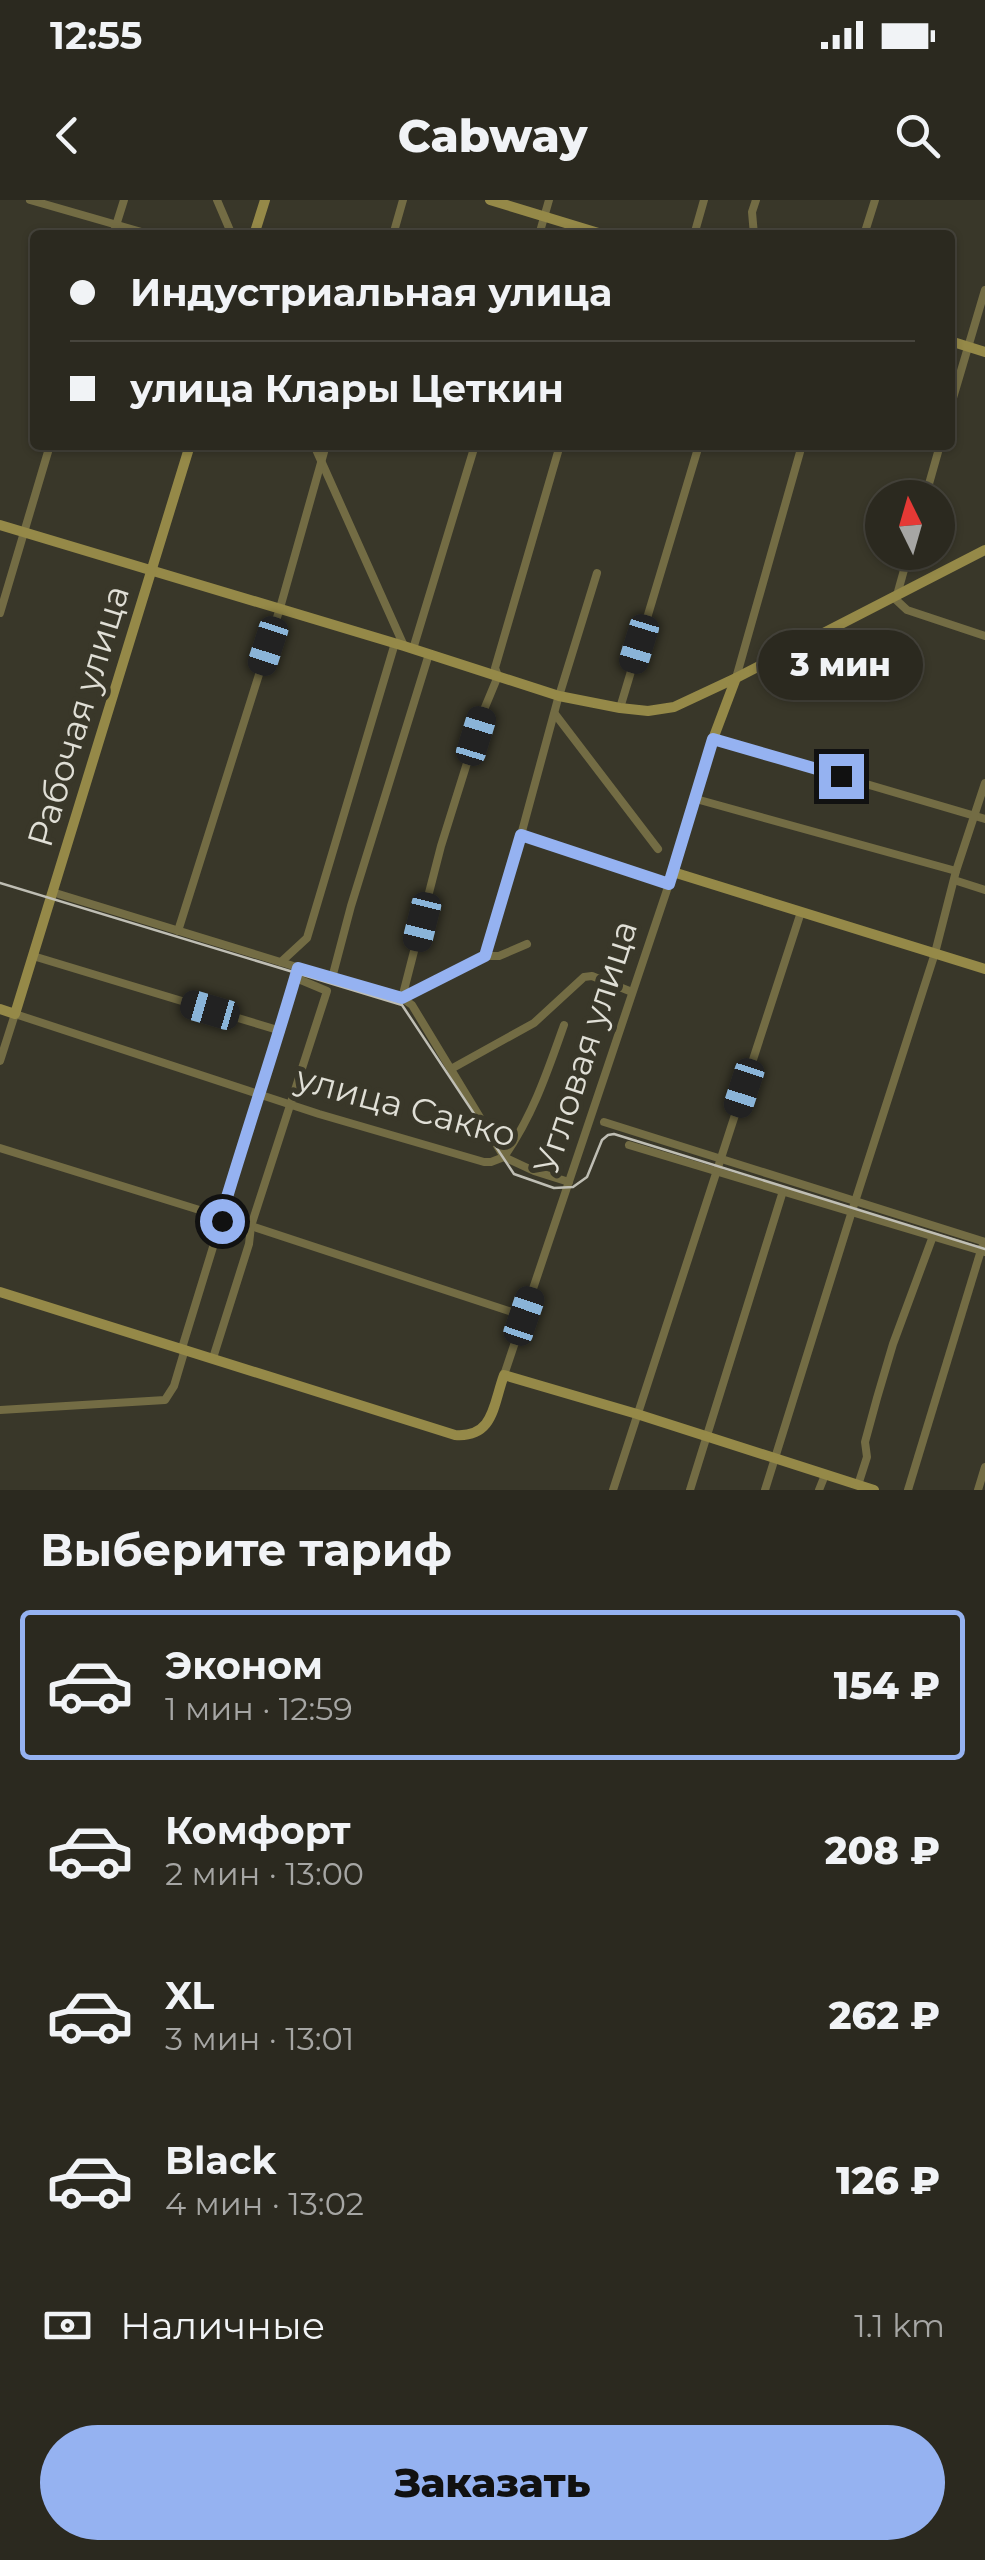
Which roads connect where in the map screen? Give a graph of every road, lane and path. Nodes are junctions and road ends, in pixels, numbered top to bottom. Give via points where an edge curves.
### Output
1 (30, 200) edge
2 (124, 200) edge
3 (217, 200) edge
4 (265, 200) edge
5 (403, 200) edge
6 (490, 200) edge
7 (549, 200) edge
8 (704, 200) edge
9 (756, 200) edge
10 (875, 200) edge
11 (544, 216) junction
12 (117, 224) junction
13 (115, 230) edge
14 (136, 230) edge
15 (230, 230) edge
16 (256, 230) edge
17 (394, 230) edge
18 (540, 230) edge
19 (588, 230) edge
20 (695, 230) edge
21 (754, 230) edge
22 (866, 230) edge
23 (985, 290) edge
24 (955, 342) edge
25 (968, 346) junction
26 (985, 352) edge
27 (955, 391) edge
28 (49, 450) edge
29 (188, 450) edge
30 (316, 450) edge
31 (325, 450) edge
32 (473, 450) edge
33 (559, 450) edge
34 (697, 450) edge
35 (801, 450) edge
36 (938, 450) edge
37 (321, 462) junction
38 (929, 480) edge
39 (0, 525) edge
40 (24, 532) junction
41 (985, 550) edge
42 (903, 570) edge
43 (151, 571) junction
44 (597, 572) dead end
45 (895, 596) junction
46 (280, 608) junction
47 (0, 613) edge
48 (985, 636) edge
49 (404, 646) junction
50 (429, 654) junction
51 (497, 672) junction
52 (736, 678) junction
53 (559, 695) junction
54 (620, 708) junction
55 (555, 713) junction
56 (713, 739) junction
57 (985, 782) edge
58 (696, 799) junction
59 (974, 816) junction
60 (985, 819) edge
61 (521, 835) junction
62 (658, 850) dead end
63 (955, 876) junction
64 (671, 878) junction
65 (985, 890) edge
66 (52, 892) junction
67 (801, 912) junction
68 (178, 931) junction
69 (527, 944) dead end
70 (936, 953) junction
71 (32, 956) junction
72 (485, 956) junction
73 (281, 962) junction
74 (298, 968) junction
75 (985, 969) edge
76 (296, 978) junction
77 (332, 978) junction
78 (632, 992) junction
79 (402, 998) junction
80 (0, 1009) edge
81 (15, 1014) junction
82 (564, 1026) dead end
83 (281, 1031) junction
84 (0, 1061) edge
85 (451, 1069) junction
86 (259, 1092) junction
87 (291, 1104) junction
88 (604, 1122) dead end
89 (628, 1145) dead end
90 (0, 1148) edge
91 (504, 1157) junction
92 (721, 1159) junction
93 (716, 1170) junction
94 (570, 1182) junction
95 (783, 1191) junction
96 (853, 1206) junction
97 (221, 1217) junction
98 (251, 1226) junction
99 (933, 1236) junction
100 (984, 1245) edge
101 (0, 1292) edge
102 (524, 1316) junction
103 (183, 1348) junction
104 (213, 1358) junction
105 (504, 1375) junction
106 (0, 1410) edge
107 (637, 1414) junction
108 (708, 1438) junction
109 (775, 1460) junction
110 (985, 1467) edge
111 (824, 1475) junction
112 (858, 1485) junction
113 (613, 1490) edge
114 (690, 1490) edge
115 (766, 1490) edge
116 (819, 1490) edge
117 (874, 1490) edge
118 (908, 1490) edge
119 (978, 1490) edge

1 - 12 street
2 - 12 street
3 - 15 street
4 - 16 street
5 - 17 street
6 - 11 street
7 - 11 street
8 - 20 street
9 - 21 street
10 - 22 street
11 - 18 street
11 - 19 street
12 - 13 street
12 - 14 street
23 - 25 street
24 - 25 street
25 - 26 street
25 - 27 street
28 - 40 street
29 - 43 street, Рабочая улица
30 - 37 street
31 - 37 street
32 - 49 street
33 - 51 street
34 - 54 street
35 - 52 street, Угловая улица
36 - 38 street
37 - 46 street
37 - 49 street
39 - 40 street
40 - 43 street
40 - 47 street
41 - 45 street
42 - 45 street
43 - 46 street
43 - 66 street, Рабочая улица
44 - 53 street
45 - 48 street via 907,610
45 - 52 street
46 - 49 street
46 - 68 street
49 - 50 street
49 - 73 street via 307,938
50 - 51 street
50 - 77 street
51 - 53 street
51 - 79 street via 441,846
52 - 54 street via 674,707
52 - 56 street, Угловая улица
53 - 54 street
53 - 55 street
55 - 61 street
55 - 62 street
56 - 58 street, Угловая улица
56 - 59 street
57 - 59 street
58 - 63 street
58 - 64 street, Угловая улица
59 - 60 street
59 - 63 street
61 - 64 street
61 - 72 street
63 - 65 street
63 - 70 street
64 - 67 street
64 - 78 street, Угловая улица
66 - 68 street
66 - 71 street, Рабочая улица
67 - 70 street
67 - 92 street
68 - 73 street
69 - 72 street
70 - 75 street
70 - 96 street
71 - 81 street, Рабочая улица
71 - 83 street
72 - 79 street
73 - 74 street
74 - 76 street
74 - 77 street
76 - 83 street
76 - 87 street via 326,991
77 - 79 street
78 - 85 street via 584,977 534,1023
78 - 94 street, Угловая улица
79 - 85 street
80 - 81 street, улица Сакко
81 - 84 street, Рабочая улица
81 - 86 street, улица Сакко
82 - 91 street via 540,1094
83 - 86 street
85 - 91 street
86 - 87 street, улица Сакко
86 - 97 street
87 - 91 street, улица Сакко via 484,1162
87 - 98 street
88 - 92 street
89 - 93 street
90 - 97 street
91 - 94 street, улица Сакко
92 - 93 street
92 - 96 street
93 - 95 street
93 - 107 street
94 - 102 street, Угловая улица
95 - 96 street
95 - 108 street
96 - 99 street
96 - 100 street
96 - 109 street
97 - 98 street
97 - 103 street
98 - 102 street
98 - 104 street
99 - 100 street
99 - 112 street via 876,1398
100 - 118 street
101 - 103 street
102 - 105 street, Угловая улица
103 - 104 street
103 - 106 street via 165,1400
104 - 105 street, Угловая улица via 469,1436 487,1424
105 - 107 street
107 - 108 street
107 - 113 street
108 - 109 street
108 - 114 street
109 - 111 street
109 - 115 street
110 - 119 street
111 - 112 street
111 - 116 street
112 - 117 street

